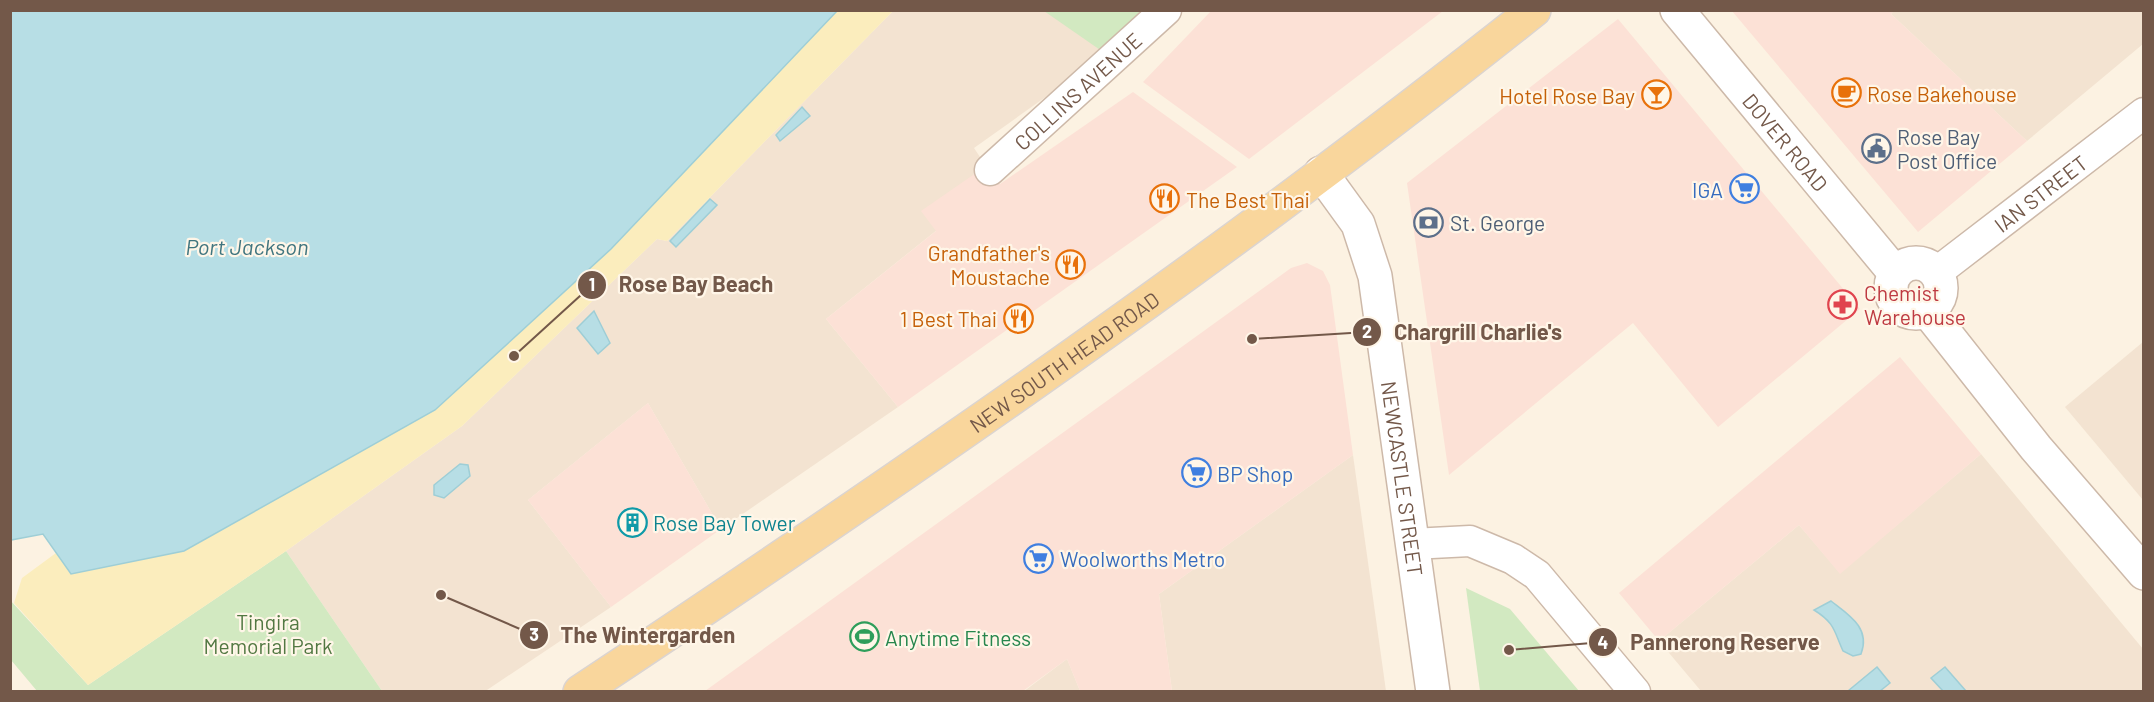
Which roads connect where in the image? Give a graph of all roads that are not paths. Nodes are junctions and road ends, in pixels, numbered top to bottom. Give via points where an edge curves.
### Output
1 (1166, 10) edge
2 (1534, 10) edge
3 (1677, 10) edge
4 (2144, 113) edge
5 (990, 170) dead end
6 (1321, 173) junction
7 (1934, 271) junction
8 (1895, 273) junction
9 (1927, 310) junction
10 (1412, 544) junction
11 (2144, 573) edge
12 (600, 686) edge
13 (1433, 692) edge
14 (1635, 692) edge

1 - 5 street, COLLINS AVENUE
2 - 6 main road, NEW SOUTH HEAD ROAD
3 - 8 street, DOVER ROAD
4 - 7 street, IAN STREET
6 - 10 street, NEWCASTLE STREET via 1358,224 1375,276
6 - 12 main road, NEW SOUTH HEAD ROAD via 1270,214 1058,365
7 - 8 street via 1910,263
7 - 9 street via 1941,292
8 - 9 street via 1891,288 1896,303 1908,311
9 - 11 street via 2043,458
10 - 13 street, NEWCASTLE STREET
10 - 14 street via 1470,541 1513,559 1537,575

